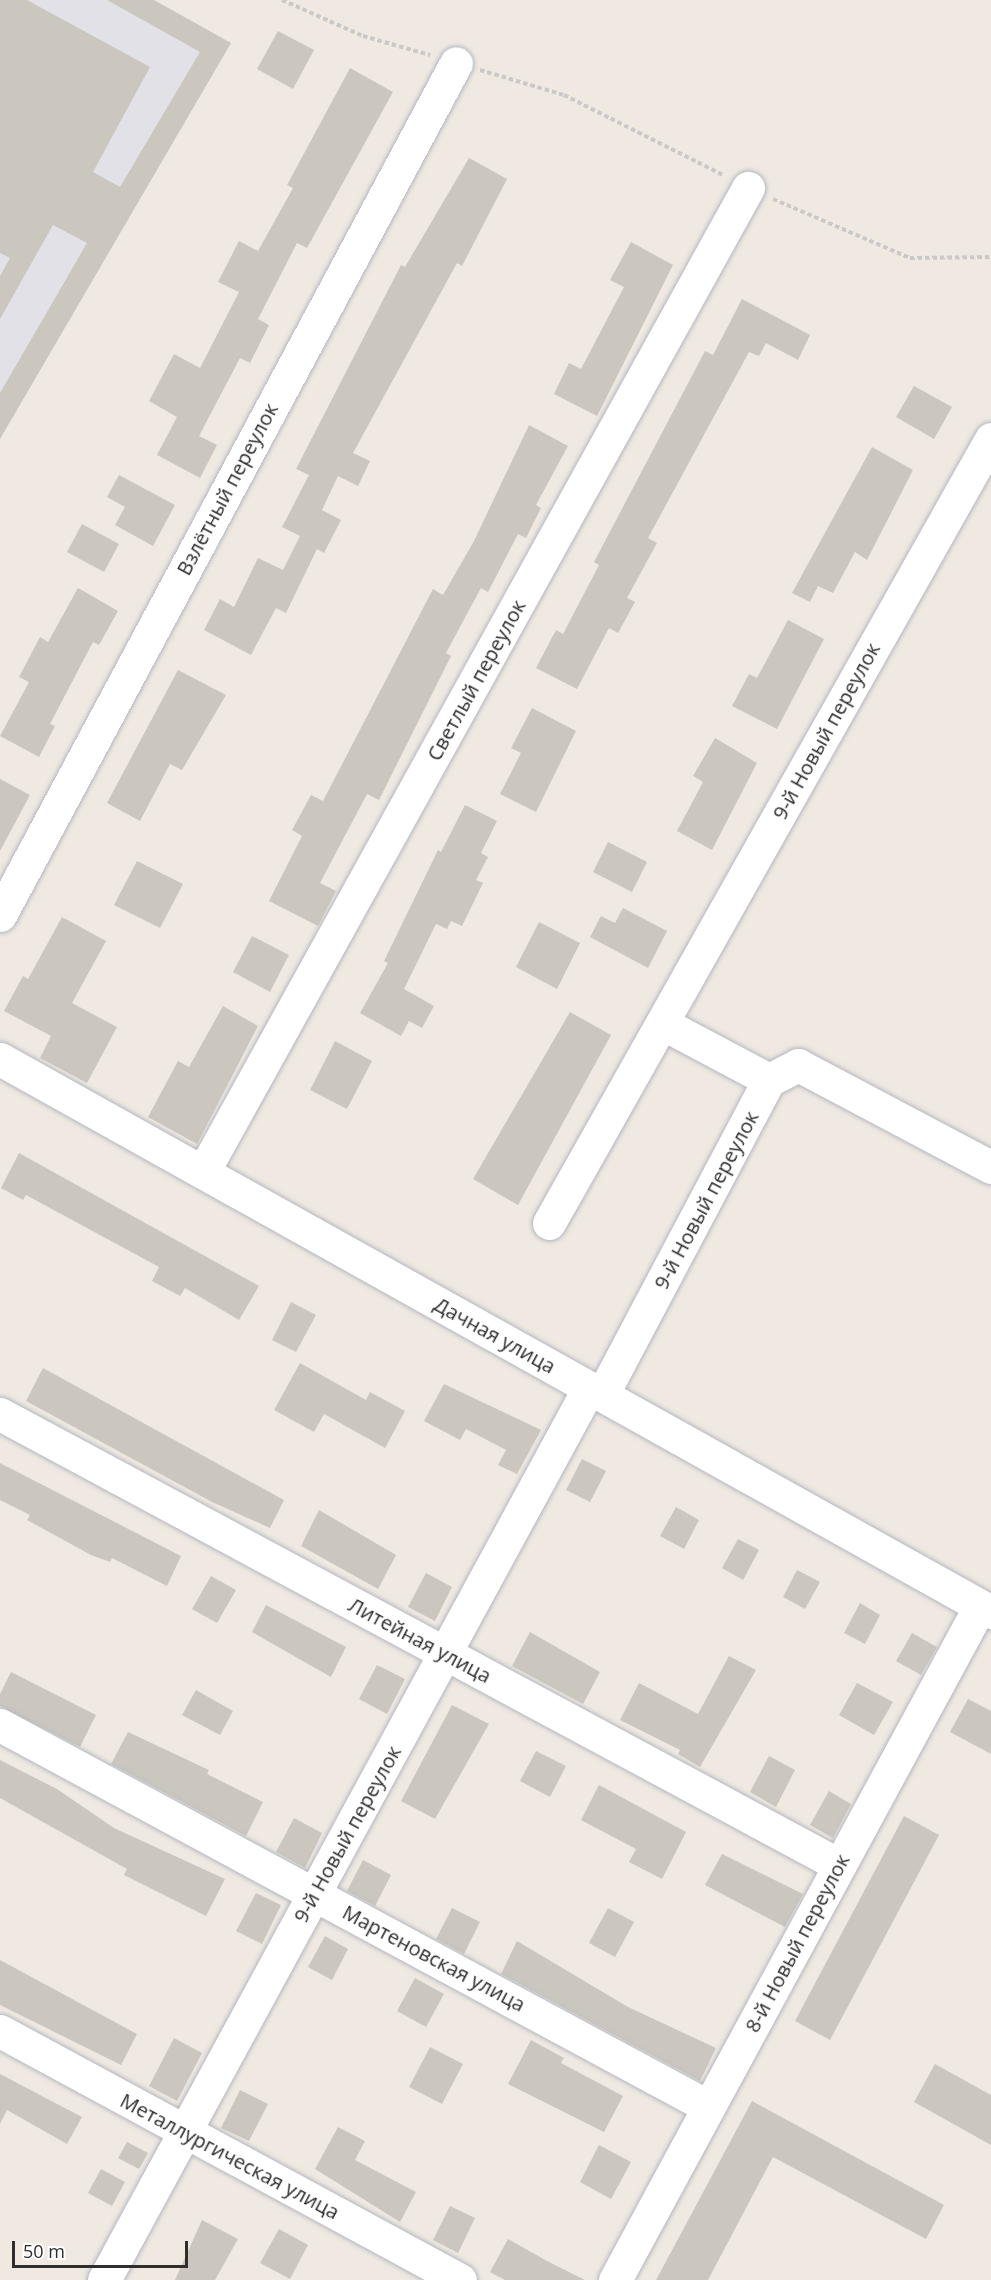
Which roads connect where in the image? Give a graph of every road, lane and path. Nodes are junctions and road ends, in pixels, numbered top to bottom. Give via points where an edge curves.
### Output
1 (282, 0) edge
2 (456, 63) junction
3 (748, 188) junction
4 (991, 257) edge
5 (991, 438) edge
6 (0, 915) edge
7 (662, 1023) junction
8 (0, 1059) edge
9 (769, 1080) junction
10 (991, 1167) edge
11 (203, 1172) junction
12 (549, 1222) dead end
13 (596, 1391) junction
14 (0, 1414) edge
15 (985, 1609) edge
16 (445, 1653) junction
17 (0, 1725) edge
18 (839, 1865) junction
19 (314, 1894) junction
20 (0, 2031) edge
21 (709, 2107) junction
22 (185, 2131) junction
23 (104, 2280) edge
24 (460, 2280) edge
25 (615, 2280) edge

1 - 2 path via 363,36
2 - 3 path via 564,95
2 - 6 street, Взлётный переулок
3 - 4 path via 910,258
3 - 11 street, Светлый переулок
5 - 7 street, 9-й Новый переулок
7 - 9 street
7 - 12 street, 9-й Новый переулок
8 - 11 street, Дачная улица
9 - 10 street via 798,1065
9 - 13 street, 9-й Новый переулок
11 - 13 street, Дачная улица
13 - 15 street, Дачная улица
13 - 16 street, 9-й Новый переулок
14 - 16 street, Литейная улица
15 - 18 street, 8-й Новый переулок
16 - 18 street, Литейная улица
16 - 19 street, 9-й Новый переулок
17 - 19 street, Мартеновская улица
18 - 21 street, 8-й Новый переулок
19 - 21 street, Мартеновская улица
19 - 22 street, 9-й Новый переулок
20 - 22 street, Металлургическая улица
21 - 25 street, 8-й Новый переулок
22 - 23 street, 9-й Новый переулок
22 - 24 street, Металлургическая улица

